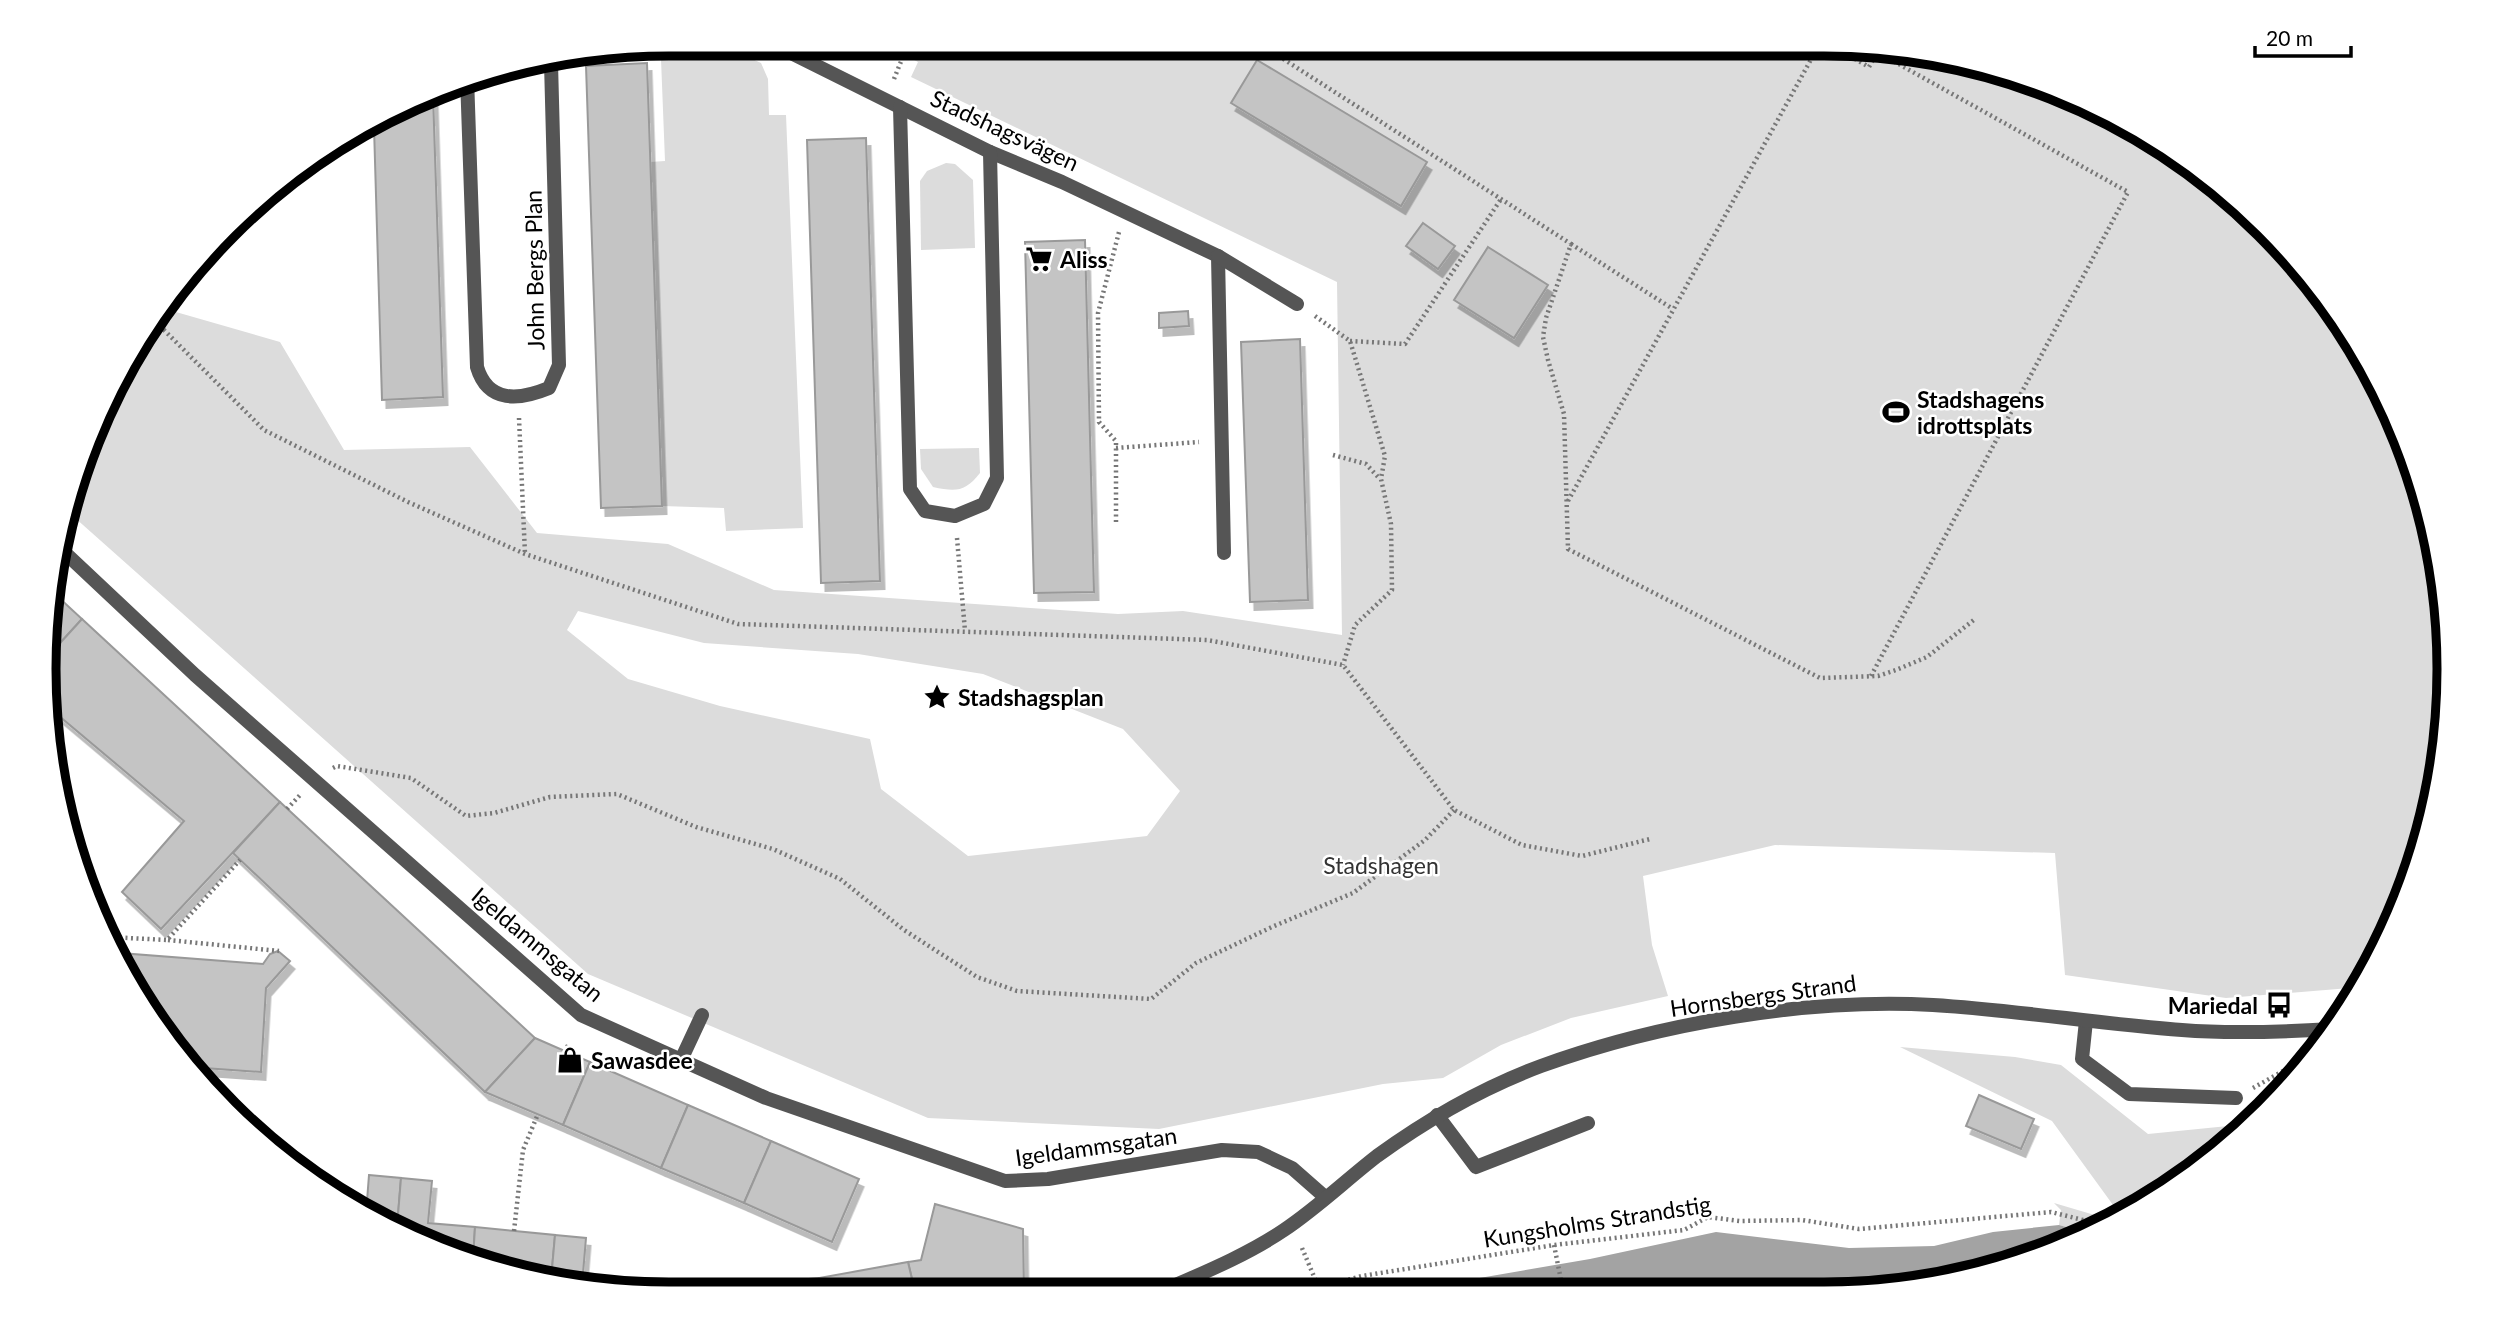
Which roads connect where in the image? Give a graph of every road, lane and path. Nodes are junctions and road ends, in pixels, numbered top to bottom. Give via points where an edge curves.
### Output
1 (797, 56) edge
2 (903, 56) edge
3 (1278, 56) edge
4 (1813, 56) edge
5 (1851, 57) edge
6 (1874, 58) edge
7 (1896, 60) edge
8 (900, 63) dead end
9 (551, 68) edge
10 (467, 91) edge
11 (900, 107) junction
12 (990, 152) junction
13 (1501, 199) junction
14 (1124, 211) junction
15 (1571, 244) junction
16 (1218, 256) junction
17 (1297, 304) joint
18 (1674, 309) junction
19 (160, 326) edge
20 (1350, 341) junction
21 (519, 397) junction
22 (1173, 444) dead end
23 (1116, 448) junction
24 (1334, 455) dead end
25 (1381, 479) junction
26 (1567, 503) junction
27 (955, 516) junction
28 (1116, 522) dead end
29 (1224, 553) dead end
30 (525, 554) junction
31 (67, 555) edge
32 (1975, 619) dead end
33 (965, 631) junction
34 (1343, 664) junction
35 (1870, 676) junction
36 (337, 766) dead end
37 (1454, 810) junction
38 (1650, 839) dead end
39 (240, 860) dead end
40 (118, 937) edge
41 (167, 940) junction
42 (279, 951) dead end
43 (702, 1015) dead end
44 (2086, 1021) junction
45 (2319, 1030) edge
46 (569, 1043) dead end
47 (565, 1052) dead end
48 (681, 1060) junction
49 (2236, 1098) dead end
50 (538, 1114) dead end
51 (1437, 1115) junction
52 (1588, 1123) dead end
53 (1325, 1197) junction
54 (2089, 1222) edge
55 (514, 1231) dead end
56 (1554, 1245) junction
57 (1302, 1248) dead end
58 (1180, 1282) edge
59 (1316, 1282) edge
60 (1336, 1282) edge
61 (1561, 1282) edge

1 - 11 street, Stadshagsvägen
2 - 8 path
3 - 13 path
4 - 18 path
5 - 6 path via 1869,67
7 - 35 path via 2128,192
9 - 21 street, John Bergs Plan via 559,365 549,388
10 - 21 street via 477,367 491,389 501,396
11 - 12 street, Stadshagsvägen
11 - 27 street via 910,489 925,511
12 - 14 street, Stadshagsvägen
12 - 27 street via 998,478 984,504
13 - 15 path
13 - 20 path via 1405,344
14 - 16 street, Stadshagsvägen
14 - 23 path via 1098,313 1099,422 1116,441
15 - 18 path
15 - 26 path via 1543,337 1564,414
16 - 17 street, Stadshagsvägen
16 - 29 street
17 - 20 path
18 - 26 path
19 - 30 path via 264,430
20 - 25 path via 1385,456
21 - 30 path
22 - 23 path
23 - 28 path
24 - 25 path via 1366,464
25 - 34 path via 1391,524 1392,590 1355,625
26 - 35 path via 1568,549 1820,678
27 - 33 path
30 - 33 path via 738,624
31 - 48 street, Igeldammsgatan via 195,676 581,1015
32 - 35 path via 1927,657
33 - 34 path via 1207,640
34 - 37 path
36 - 37 path via 411,778 466,817 550,797 617,794 696,827 773,849 841,879 904,930 977,977 1017,991 1151,999 1196,963 1353,892 1425,840
37 - 38 path via 1522,845 1582,856
39 - 41 path
40 - 41 path
41 - 42 path
43 - 48 street
44 - 45 street, Hornsbergs Strand via 2182,1031
44 - 49 street via 2082,1059 2129,1094
44 - 51 street, Hornsbergs Strand via 1879,1004 1744,1016 1621,1041 1541,1066
46 - 47 path
48 - 53 street, Igeldammsgatan via 766,1098 1004,1181 1048,1179 1222,1150 1258,1152 1292,1168
50 - 55 path via 523,1150
51 - 52 street via 1476,1167
51 - 53 street, Hornsbergs Strand
53 - 58 street, Hornsbergs Strand via 1265,1242
54 - 56 path, Kungsholms Strandstig via 2051,1212 1859,1229 1802,1220 1708,1217 1684,1230
56 - 60 path, Kungsholms Strandstig
56 - 61 path
57 - 59 path

